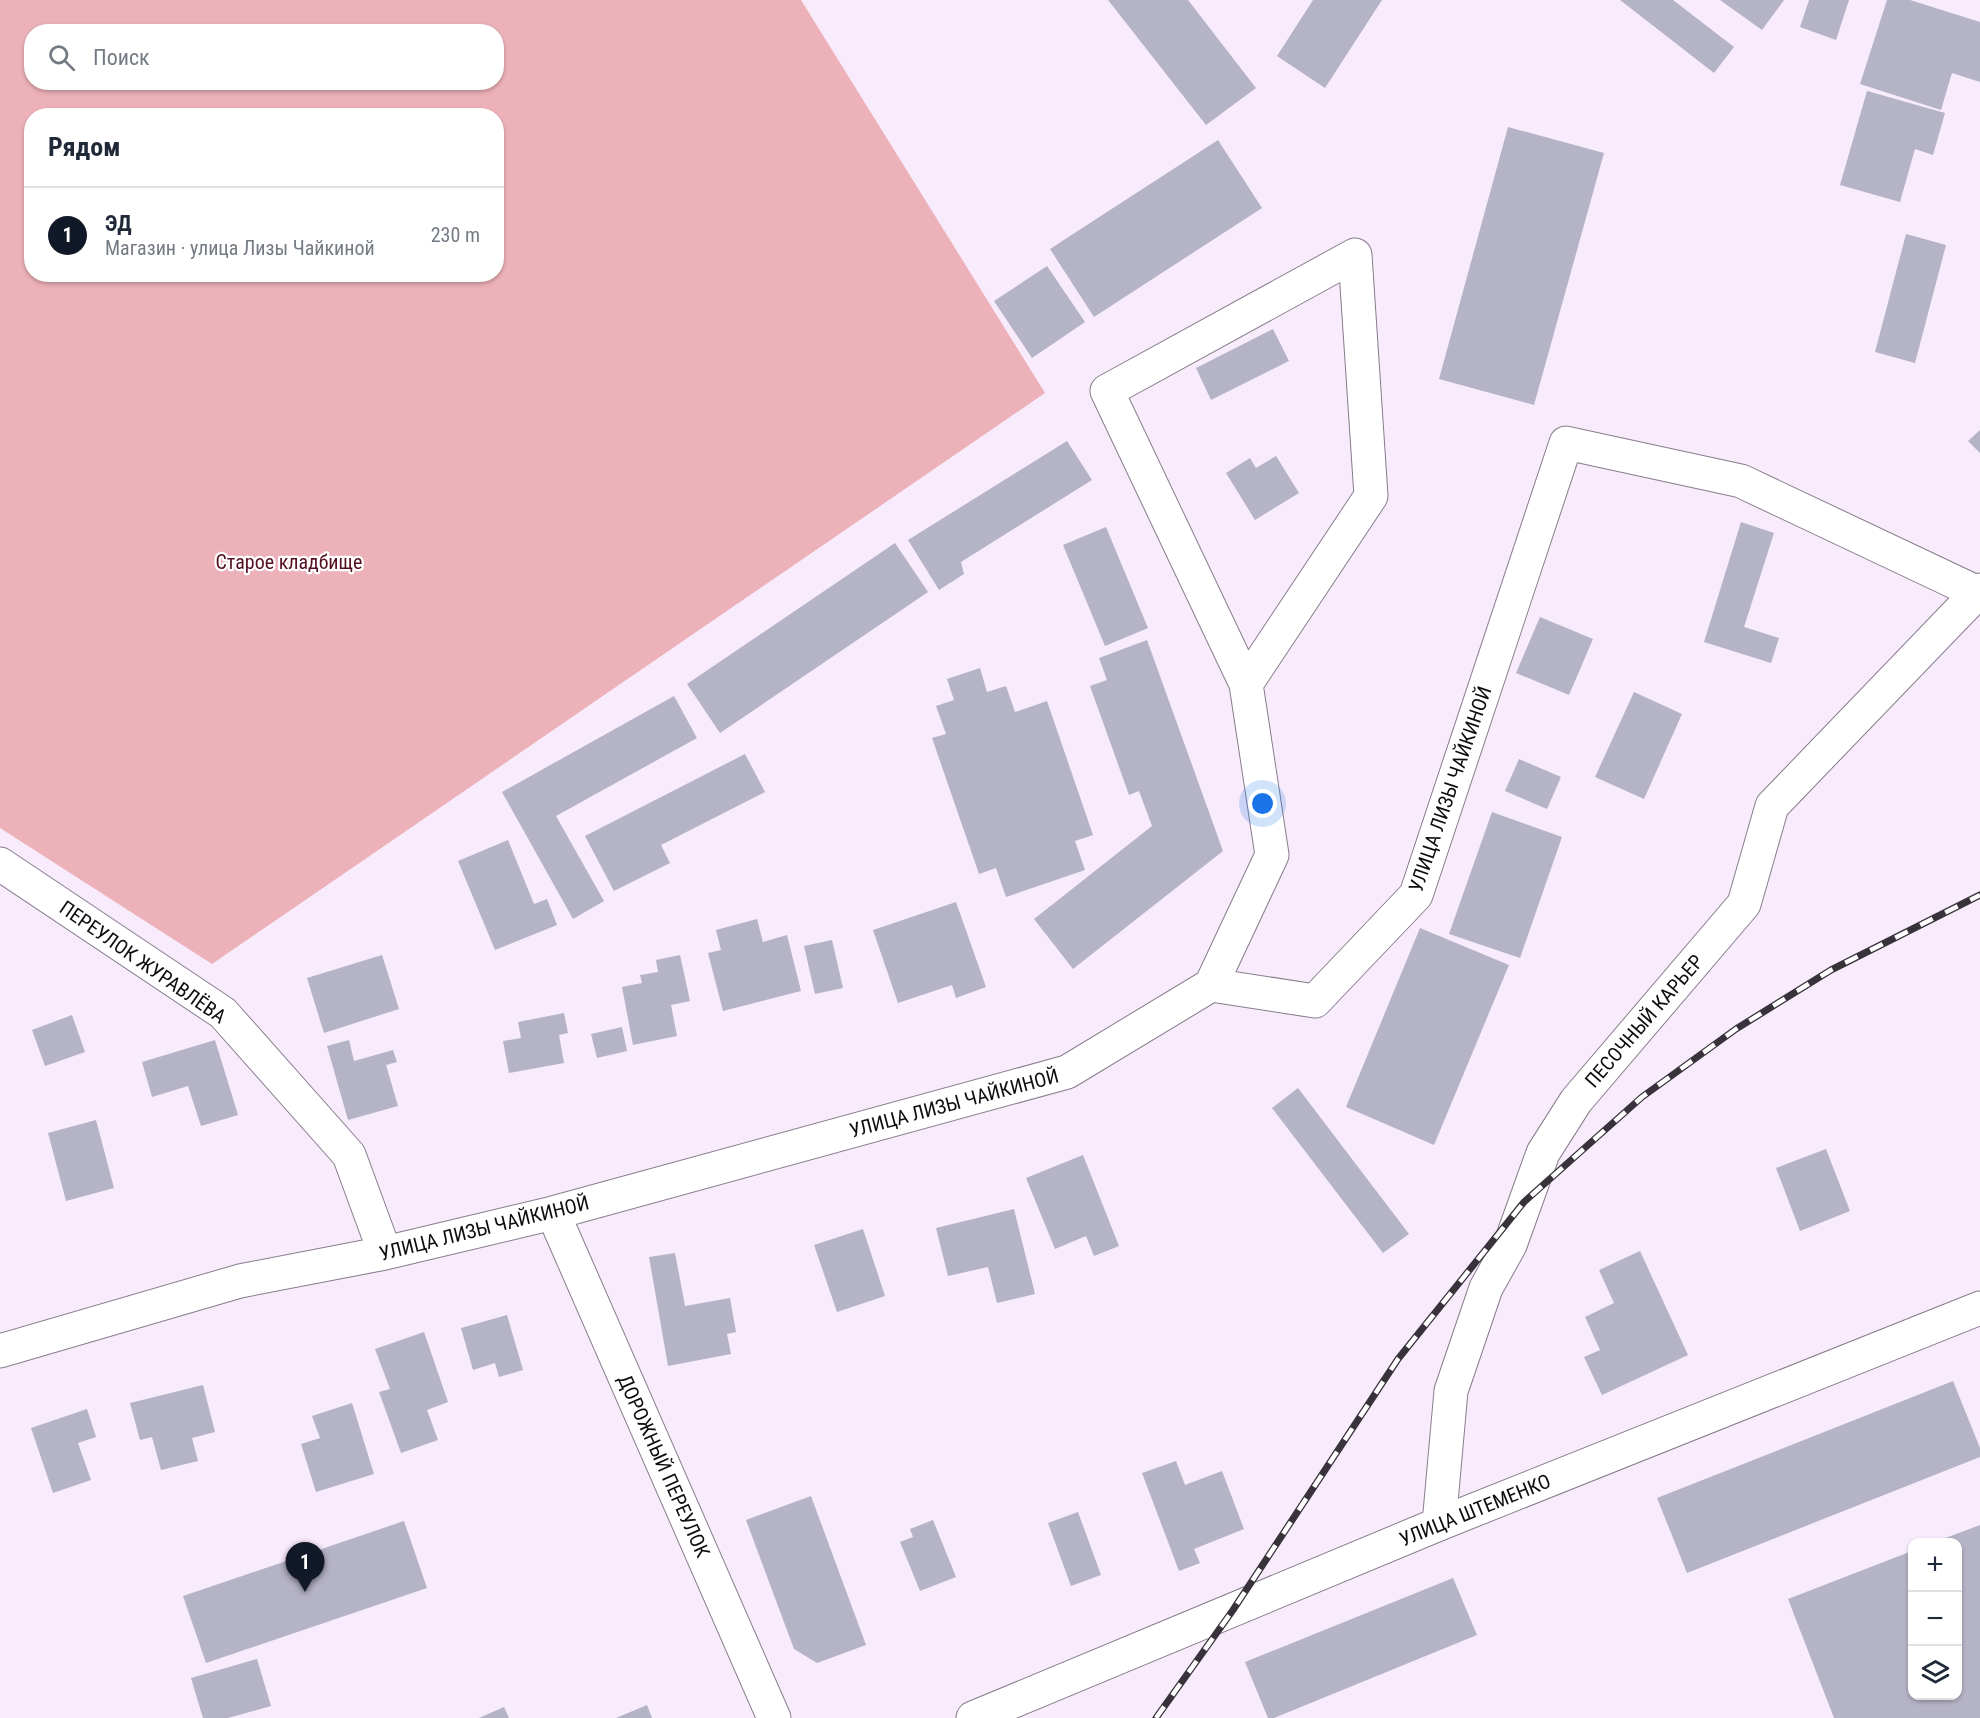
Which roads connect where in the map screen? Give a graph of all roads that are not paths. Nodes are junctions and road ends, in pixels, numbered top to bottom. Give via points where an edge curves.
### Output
1 (1979, 591) edge
2 (1246, 684) junction
3 (0, 864) edge
4 (1211, 986) junction
5 (554, 1213) junction
6 (385, 1253) junction
7 (1980, 1308) edge
8 (0, 1351) edge
9 (1439, 1524) junction
10 (774, 1718) edge
11 (973, 1718) edge

1 - 4 street, УЛИЦА ЛИЗЫ ЧАЙКИНОЙ via 1741,481 1566,443 1416,895 1315,1001
1 - 9 street, ПЕСОЧНЫЙ КАРЬЕР via 1772,806 1744,904 1576,1101 1543,1153 1510,1245 1486,1288 1451,1391
2 - 2 street via 1107,391 1355,255 1371,496
2 - 4 street via 1272,855
3 - 6 street, ПЕРЕУЛОК ЖУРАВЛЁВА via 223,1013 349,1155
4 - 5 street, УЛИЦА ЛИЗЫ ЧАЙКИНОЙ via 1067,1072
5 - 6 street, УЛИЦА ЛИЗЫ ЧАЙКИНОЙ
5 - 10 street, ДОРОЖНЫЙ ПЕРЕУЛОК
6 - 8 street, УЛИЦА ЛИЗЫ ЧАЙКИНОЙ via 240,1281
7 - 9 street, УЛИЦА ШТЕМЕНКО
9 - 11 street, УЛИЦА ШТЕМЕНКО

